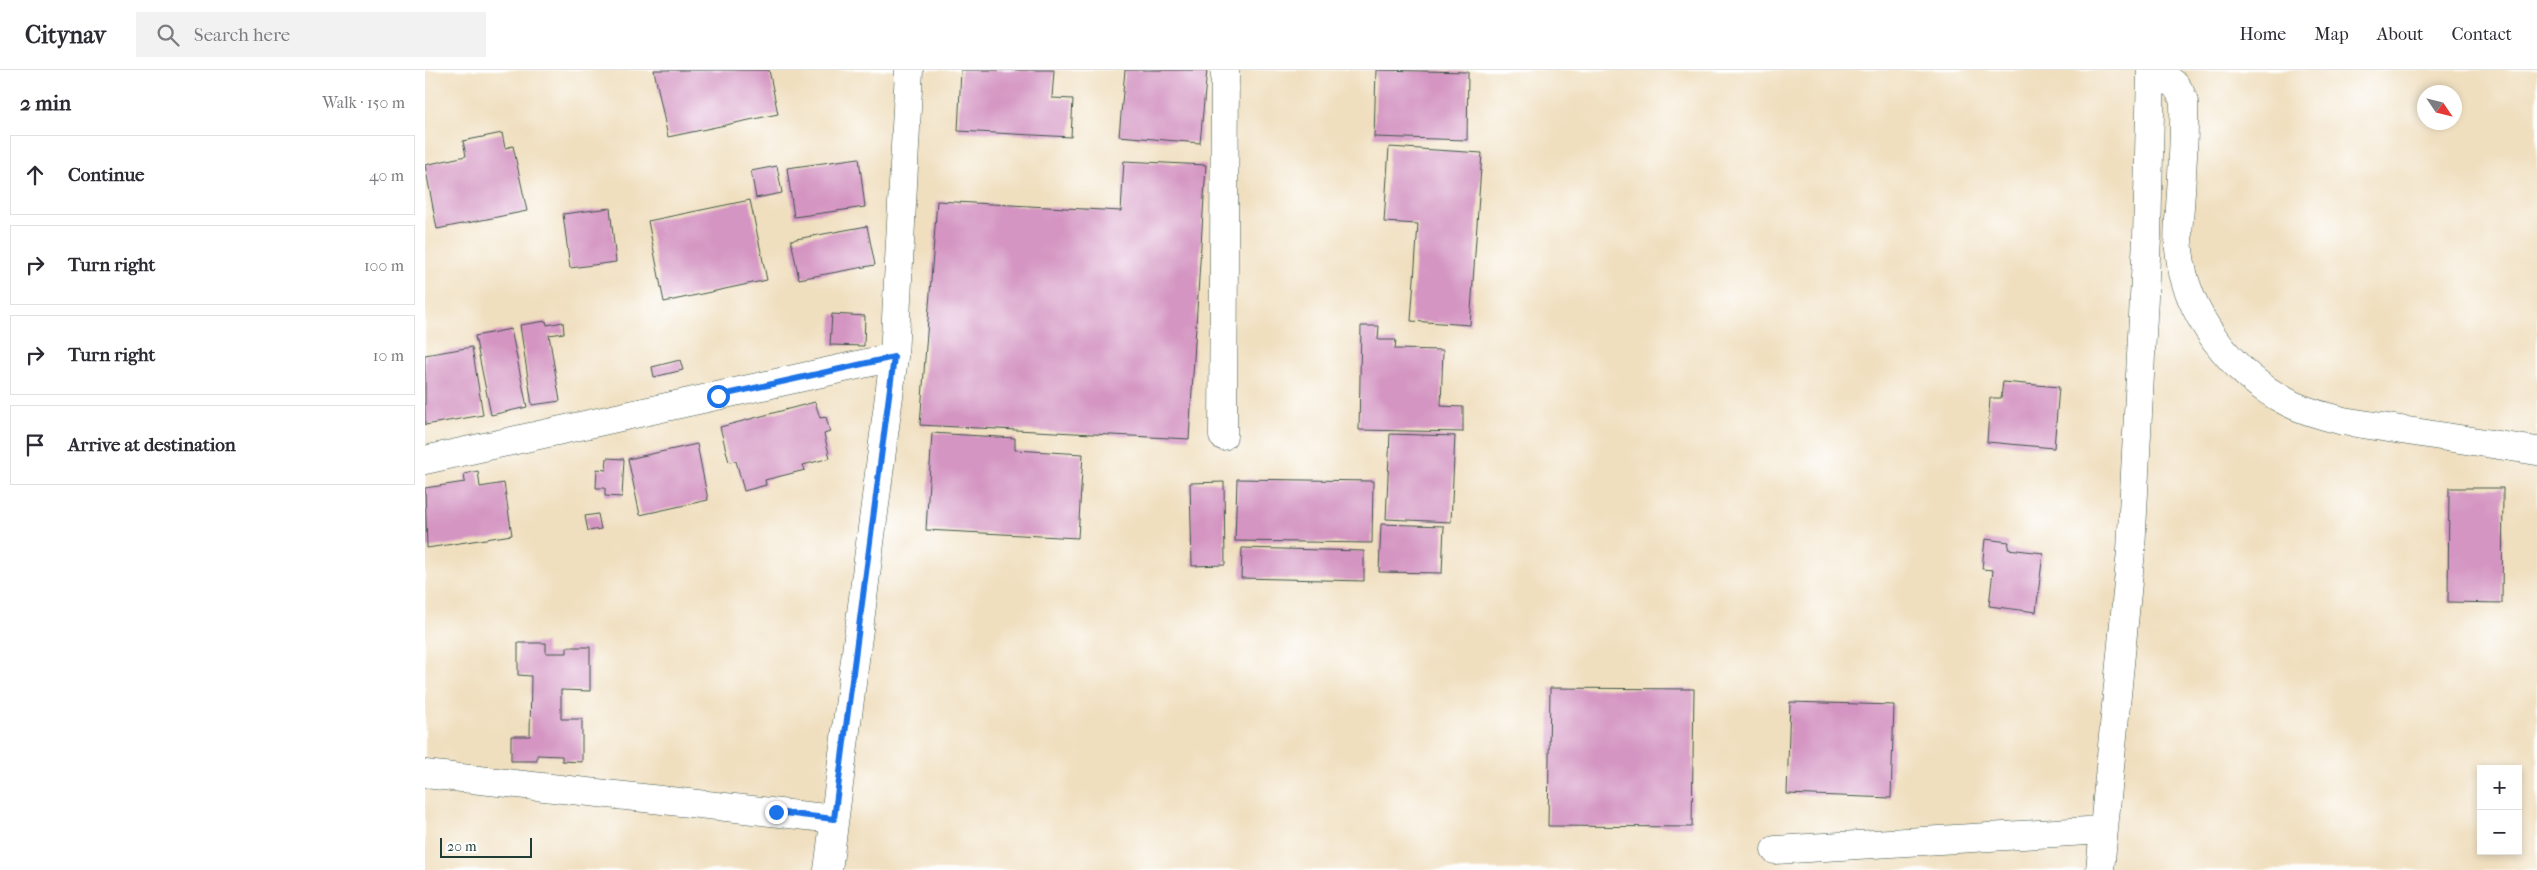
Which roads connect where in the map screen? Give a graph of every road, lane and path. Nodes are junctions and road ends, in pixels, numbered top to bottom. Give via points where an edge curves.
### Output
1 (909, 70) edge
2 (1225, 70) edge
3 (2151, 72) edge
4 (894, 357) junction
5 (1223, 436) dead end
6 (2537, 451) edge
7 (425, 460) edge
8 (425, 774) edge
9 (834, 819) junction
10 (2103, 830) junction
11 (1775, 850) dead end
12 (828, 870) edge
13 (2100, 870) edge

1 - 4 street
2 - 5 street
3 - 6 street via 2176,85 2185,102 2179,250 2185,277 2207,328 2243,371 2282,399 2316,414
3 - 10 street via 2131,551
4 - 7 street
4 - 9 street
8 - 9 street
9 - 12 street
10 - 11 street
10 - 13 street

